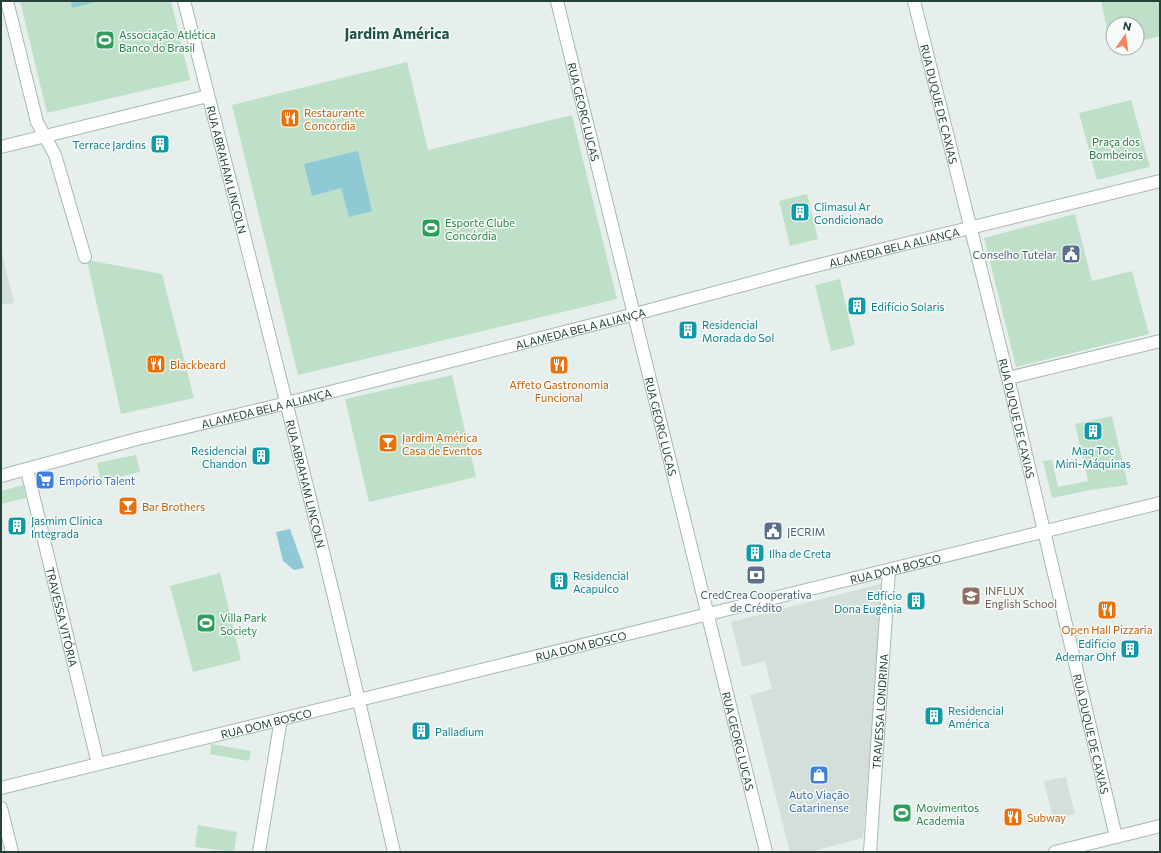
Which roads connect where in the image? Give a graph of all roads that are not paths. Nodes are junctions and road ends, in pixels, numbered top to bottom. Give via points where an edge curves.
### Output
1 (7, 1) edge
2 (184, 1) edge
3 (557, 1) edge
4 (914, 1) edge
5 (208, 96) junction
6 (46, 136) junction
7 (1, 147) edge
8 (1160, 181) edge
9 (970, 227) junction
10 (85, 257) dead end
11 (634, 314) junction
12 (1160, 341) edge
13 (1008, 378) junction
14 (287, 403) junction
15 (27, 470) junction
16 (1, 476) edge
17 (1160, 503) edge
18 (1045, 532) junction
19 (889, 570) junction
20 (708, 614) junction
21 (359, 700) junction
22 (281, 719) junction
23 (98, 764) junction
24 (1, 788) edge
25 (1, 808) edge
26 (1160, 826) edge
27 (1116, 837) junction
28 (12, 852) edge
29 (259, 852) edge
30 (394, 852) edge
31 (766, 852) edge
32 (870, 852) edge
33 (1055, 852) edge

1 - 6 street via 37,122
2 - 5 street, RUA ABRAHAM LINCOLN
3 - 11 street, RUA GEORG LUCAS
4 - 9 street, RUA DUQUE DE CAXIAS
5 - 6 street
5 - 14 street, RUA ABRAHAM LINCOLN
6 - 7 street
6 - 10 street via 55,154
8 - 9 street, ALAMEDA BELA ALIANÇA
9 - 11 street, ALAMEDA BELA ALIANÇA
9 - 13 street, RUA DUQUE DE CAXIAS
11 - 14 street, ALAMEDA BELA ALIANÇA
11 - 20 street, RUA GEORG LUCAS
12 - 13 street
13 - 18 street, RUA DUQUE DE CAXIAS
14 - 15 street, ALAMEDA BELA ALIANÇA via 136,439
14 - 21 street, RUA ABRAHAM LINCOLN
15 - 16 street, ALAMEDA BELA ALIANÇA
15 - 23 street, TRAVESSA VITÓRIA
17 - 18 street, RUA DOM BOSCO
18 - 19 street, RUA DOM BOSCO
18 - 27 street, RUA DUQUE DE CAXIAS
19 - 20 street, RUA DOM BOSCO
19 - 32 street, TRAVESSA LONDRINA
20 - 21 street, RUA DOM BOSCO
20 - 31 street, RUA GEORG LUCAS
21 - 22 street, RUA DOM BOSCO
21 - 30 street, RUA ABRAHAM LINCOLN
22 - 23 street, RUA DOM BOSCO
22 - 29 street
23 - 24 street, RUA DOM BOSCO
25 - 28 street
26 - 27 street
27 - 33 street

